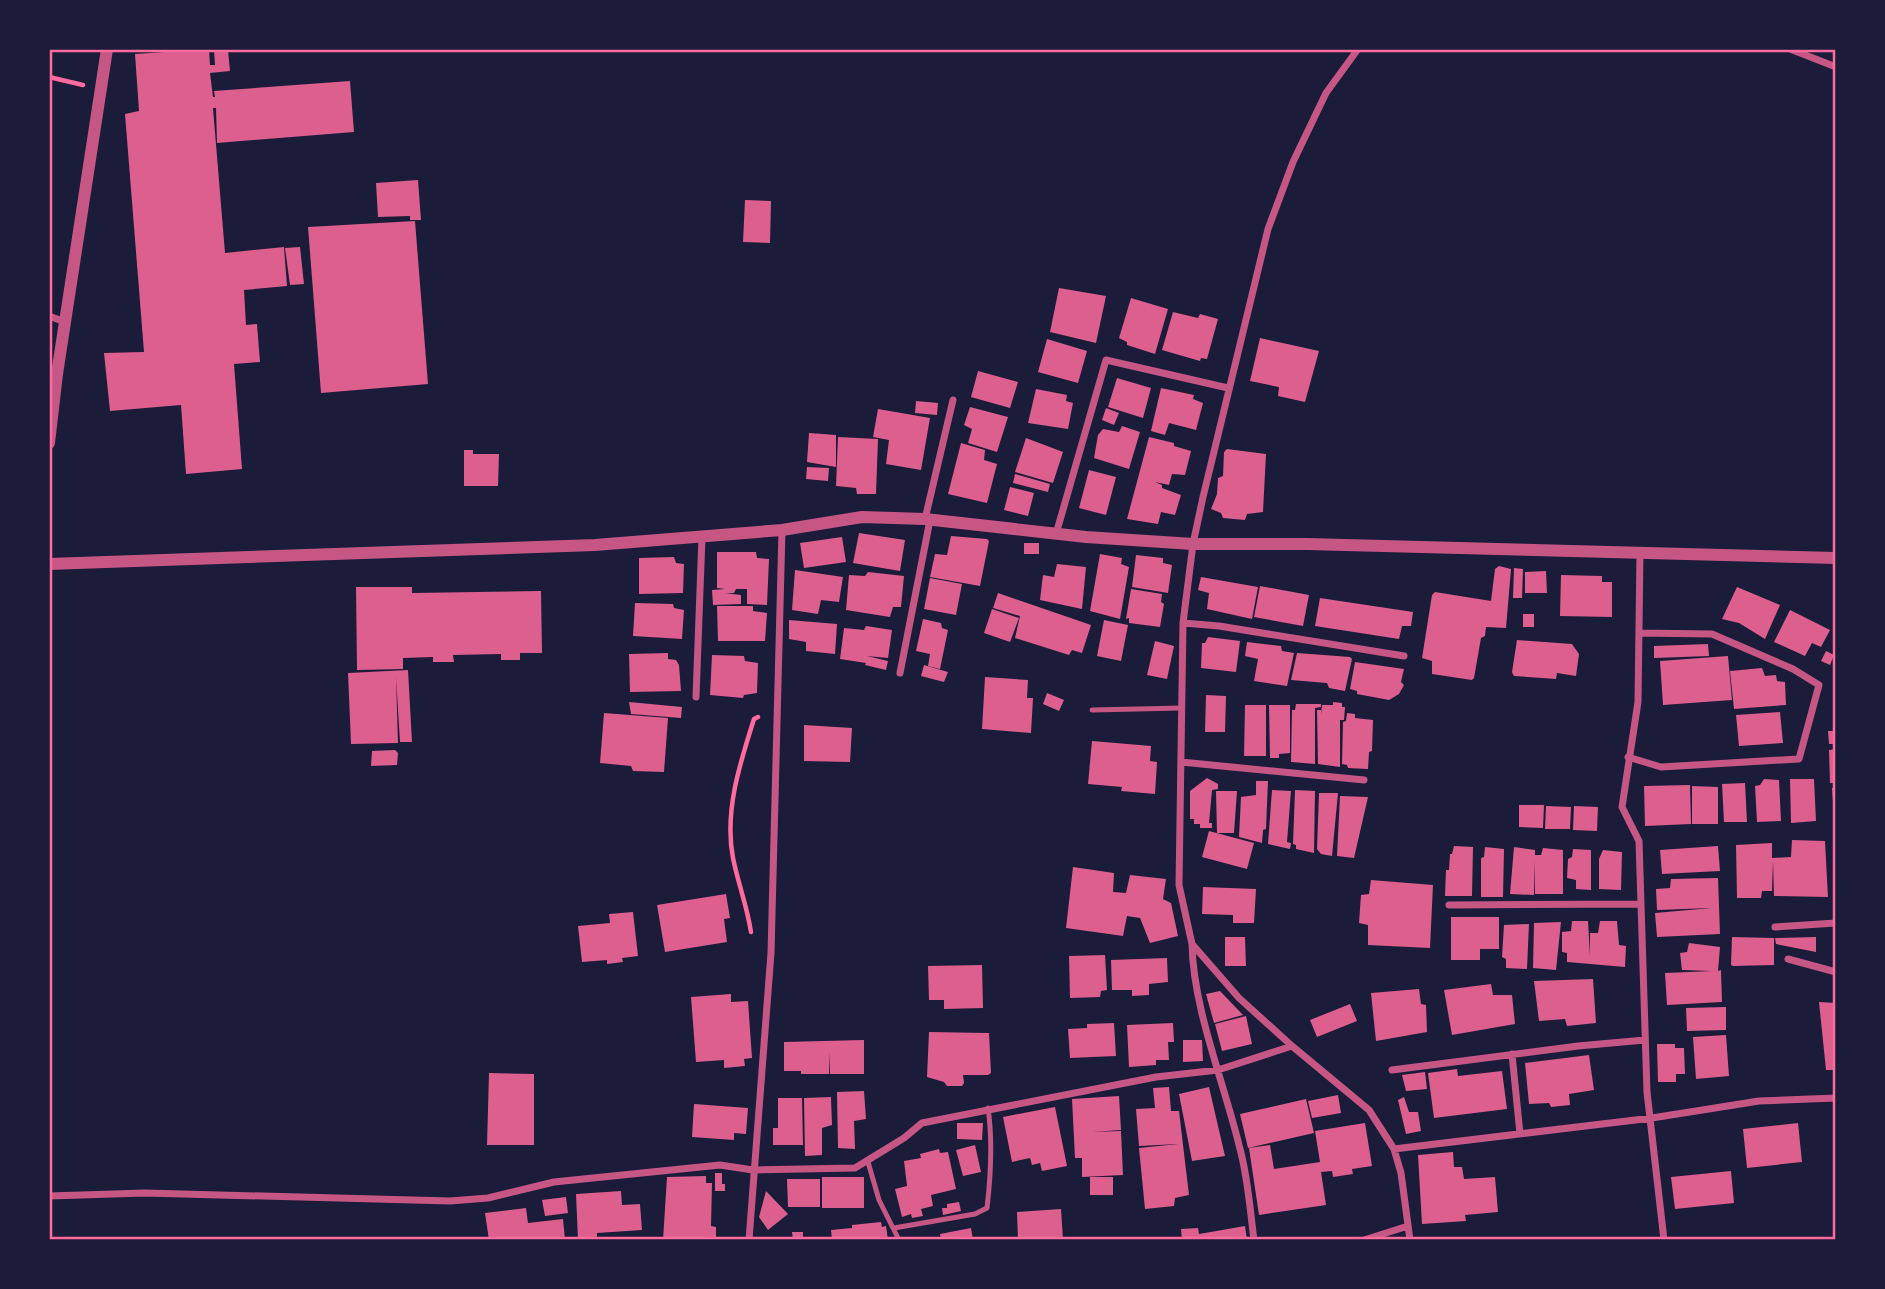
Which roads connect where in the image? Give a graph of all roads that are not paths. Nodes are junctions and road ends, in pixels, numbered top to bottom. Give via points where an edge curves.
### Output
1 (107, 49) edge
2 (1358, 49) edge
3 (1790, 49) edge
4 (1836, 67) edge
5 (49, 316) edge
6 (65, 321) junction
7 (1228, 388) junction
8 (953, 400) dead end
9 (50, 434) edge
10 (928, 520) junction
11 (782, 530) junction
12 (1056, 534) junction
13 (702, 537) junction
14 (1193, 544) junction
15 (1640, 552) junction
16 (1836, 558) edge
17 (49, 564) edge
18 (1183, 623) junction
19 (1639, 633) junction
20 (1404, 656) dead end
21 (900, 673) dead end
22 (696, 697) dead end
23 (1181, 708) junction
24 (1092, 710) dead end
25 (1628, 757) junction
26 (1181, 762) junction
27 (1364, 780) dead end
28 (1640, 904) junction
29 (1449, 905) dead end
30 (1836, 923) edge
31 (1775, 926) dead end
32 (1192, 944) junction
33 (1788, 959) dead end
34 (1836, 972) edge
35 (1645, 1040) junction
36 (1292, 1046) junction
37 (1512, 1054) junction
38 (1218, 1070) junction
39 (1392, 1070) dead end
40 (1836, 1098) edge
41 (988, 1108) junction
42 (1652, 1118) junction
43 (1520, 1134) junction
44 (1394, 1149) junction
45 (868, 1162) junction
46 (753, 1170) junction
47 (49, 1196) edge
48 (1408, 1226) junction
49 (894, 1228) junction
50 (749, 1240) edge
51 (899, 1240) edge
52 (1254, 1240) edge
53 (1364, 1240) edge
54 (1409, 1240) edge
55 (1664, 1240) edge

1 - 6 street
2 - 7 street via 1326,93 1293,162 1268,229
3 - 4 street
5 - 6 street
6 - 9 street
7 - 12 street via 1106,359
7 - 14 street
8 - 10 street
10 - 11 street via 862,517
10 - 12 street
10 - 21 street
11 - 13 street
11 - 46 street via 771,953
12 - 14 street
13 - 17 street via 595,545
13 - 22 street
14 - 15 street
14 - 18 street
15 - 16 street
15 - 19 street
18 - 20 street
18 - 23 street
19 - 25 street via 1638,702
19 - 25 street via 1712,634 1819,685 1799,759 1661,767
23 - 24 lane
23 - 26 street
25 - 28 street via 1622,807 1639,841
26 - 27 street
26 - 32 street via 1179,885
28 - 29 street
28 - 35 street
30 - 31 street
32 - 36 street via 1239,998
32 - 38 street via 1192,968
33 - 34 street
35 - 37 street
35 - 42 street
36 - 38 street
36 - 44 street via 1369,1110
37 - 39 street
37 - 43 street
38 - 41 street
38 - 52 street via 1241,1151
40 - 42 street via 1759,1101
41 - 45 street via 922,1123
41 - 49 lane via 992,1171 987,1208
42 - 43 street
42 - 55 street
43 - 44 street
44 - 48 street
45 - 46 street via 855,1168
45 - 49 lane via 878,1200
46 - 47 street via 720,1165 651,1172 554,1182 488,1198 450,1201 145,1193
46 - 50 street
48 - 53 street
48 - 54 street
49 - 51 lane

